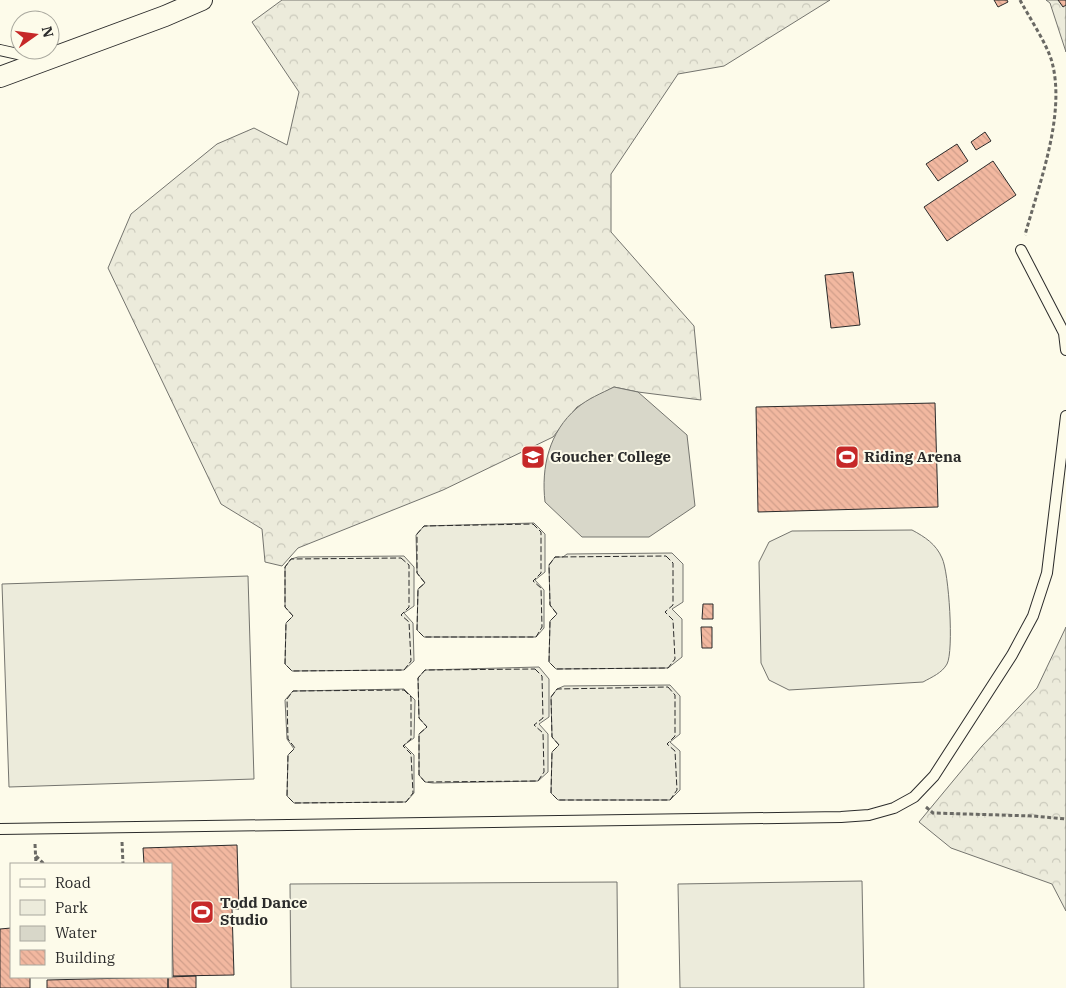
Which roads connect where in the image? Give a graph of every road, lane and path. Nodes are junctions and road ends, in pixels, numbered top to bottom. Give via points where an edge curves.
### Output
1 (202, 0) edge
2 (1020, 0) edge
3 (60, 54) edge
4 (44, 60) edge
5 (0, 77) edge
6 (1021, 250) joint
7 (1066, 350) edge
8 (1066, 416) edge
9 (914, 797) junction
10 (1066, 819) edge
11 (122, 827) junction
12 (0, 829) edge
13 (35, 855) dead end
14 (43, 863) edge
15 (123, 863) edge

1 - 3 street
2 - 6 path via 1052,61 1056,100 1051,143
4 - 5 street
6 - 7 lane via 1064,333
8 - 9 lane via 1047,573 1033,616 1012,655 934,776
9 - 10 path via 933,813
9 - 11 lane via 894,808 869,815 841,817
11 - 12 lane
11 - 15 path
13 - 14 path

